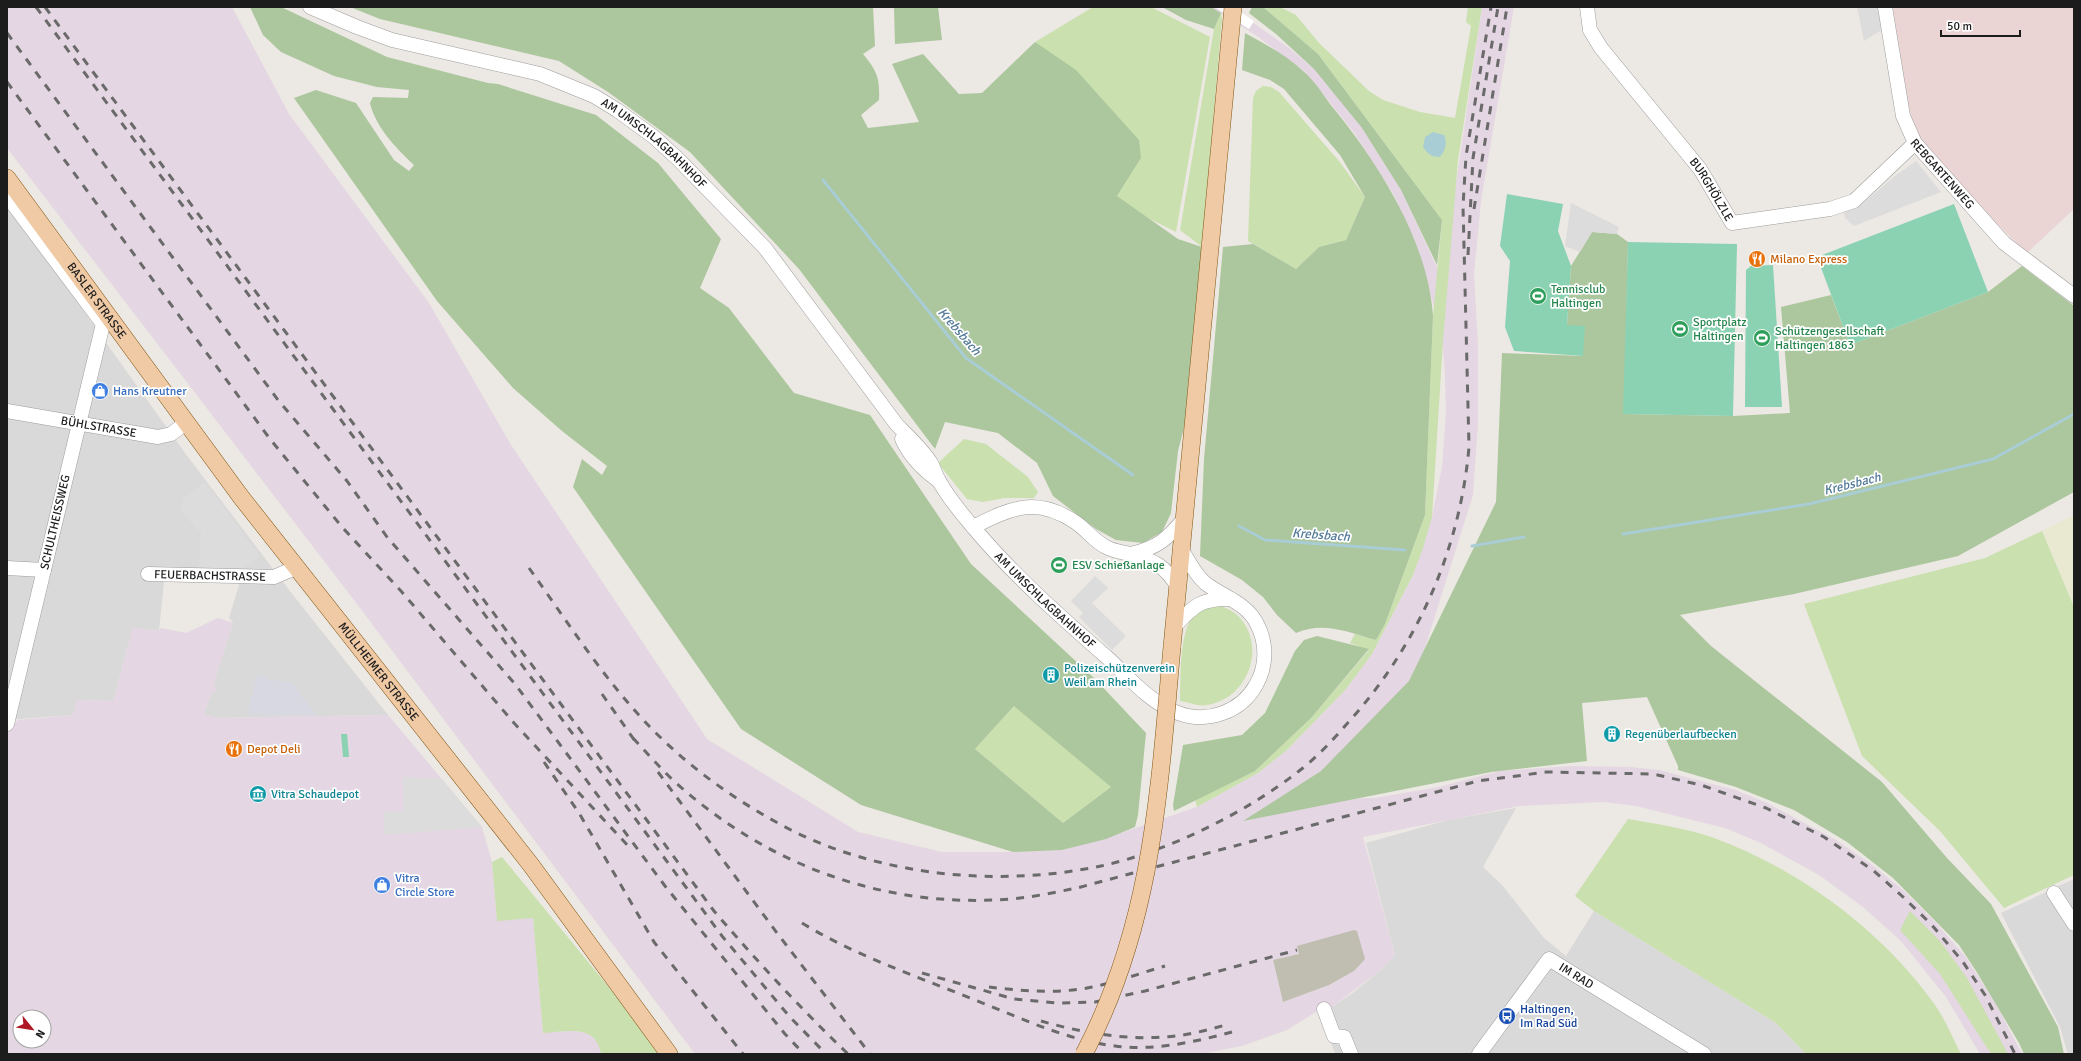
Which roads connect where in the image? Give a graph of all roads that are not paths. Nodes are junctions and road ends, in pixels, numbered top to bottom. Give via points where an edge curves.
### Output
1 (310, 7) edge
2 (1233, 7) edge
3 (1587, 7) edge
4 (1885, 7) edge
5 (1915, 143) junction
6 (7, 178) edge
7 (7, 196) edge
8 (2074, 296) edge
9 (7, 411) edge
10 (79, 422) junction
11 (186, 423) junction
12 (1185, 518) junction
13 (973, 527) junction
14 (1182, 550) junction
15 (1130, 554) junction
16 (7, 568) edge
17 (295, 568) junction
18 (44, 570) junction
19 (148, 574) dead end
20 (1178, 587) junction
21 (1231, 599) junction
22 (1174, 626) junction
23 (8, 723) edge
24 (2054, 893) dead end
25 (2074, 924) edge
26 (1324, 1009) dead end
27 (669, 1054) edge
28 (1084, 1054) edge
29 (1352, 1054) edge
30 (1479, 1054) edge
31 (1704, 1054) edge

1 - 13 street, AM UMSCHLAGBAHNHOF via 392,40 540,74 594,96 642,128 678,159 765,248 897,426 931,463 939,482
2 - 12 main road
3 - 5 street, BURGHÖLZLE via 1590,30 1601,48 1700,169 1732,223 1830,209 1854,201
4 - 5 street, REBGARTENWEG via 1903,116
5 - 8 street, REBGARTENWEG via 2004,243
6 - 11 main road, BASLER STRASSE
7 - 10 street, SCHULTHEISSWEG via 103,324
9 - 10 street, BÜHLSTRASSE
10 - 11 street, BÜHLSTRASSE via 158,437 171,434
10 - 18 street, SCHULTHEISSWEG
11 - 17 main road, MÜLLHEIMER STRASSE
12 - 14 main road
12 - 15 street via 1156,546
13 - 15 street via 1005,511 1024,507 1044,508 1060,513 1077,523 1106,547
13 - 21 street, AM UMSCHLAGBAHNHOF via 1017,575 1070,625 1149,696 1179,714 1199,718 1226,712 1242,703 1258,681 1265,661 1262,634 1251,614
14 - 20 main road
14 - 21 street, AM UMSCHLAGBAHNHOF via 1199,577
15 - 20 street via 1161,565
16 - 18 street
17 - 19 street, FEUERBACHSTRASSE via 274,577
17 - 27 main road, MÜLLHEIMER STRASSE via 473,789
18 - 23 street, SCHULTHEISSWEG
20 - 22 main road
21 - 22 street via 1207,600 1197,604
22 - 28 main road, bridge via 1156,816 1146,878 1124,960
24 - 25 street
26 - 29 street via 1334,1036 1344,1038
30 - 31 street, IM RAD via 1549,959

